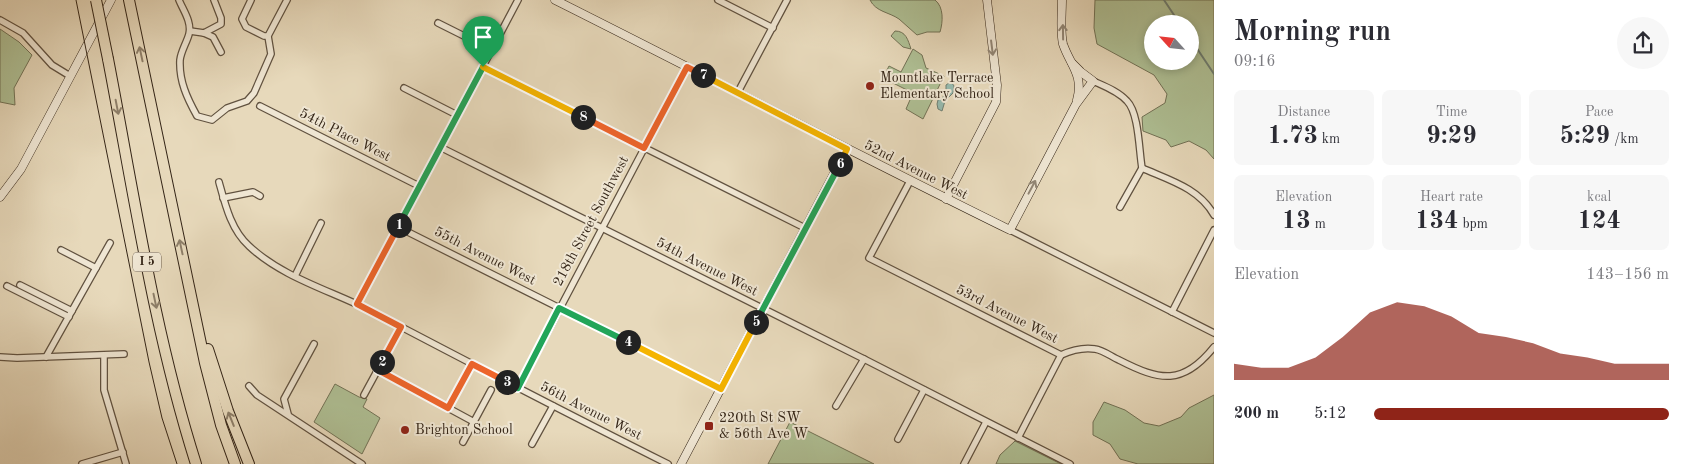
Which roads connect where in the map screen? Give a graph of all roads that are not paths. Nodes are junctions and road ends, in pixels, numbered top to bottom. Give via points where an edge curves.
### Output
1 (96, 0) edge
2 (111, 0) edge
3 (130, 0) edge
4 (179, 0) edge
5 (214, 0) edge
6 (251, 0) edge
7 (287, 0) edge
8 (518, 0) edge
9 (555, 0) edge
10 (718, 0) edge
11 (787, 0) edge
12 (986, 0) edge
13 (1062, 0) edge
14 (0, 20) edge
15 (438, 23) dead end
16 (773, 28) junction
17 (190, 31) junction
18 (204, 33) junction
19 (268, 36) junction
20 (492, 50) junction
21 (221, 52) dead end
22 (1072, 63) junction
23 (483, 67) junction
24 (687, 67) junction
25 (70, 76) junction
26 (1093, 81) junction
27 (404, 88) dead end
28 (738, 92) junction
29 (1076, 104) junction
30 (260, 106) dead end
31 (457, 115) junction
32 (440, 147) junction
33 (644, 148) junction
34 (847, 149) junction
35 (1142, 168) junction
36 (910, 181) junction
37 (219, 182) dead end
38 (419, 186) junction
39 (260, 196) dead end
40 (0, 197) edge
41 (223, 198) junction
42 (946, 199) junction
43 (1120, 207) dead end
44 (1214, 216) edge
45 (321, 223) dead end
46 (398, 227) junction
47 (602, 228) junction
48 (805, 228) junction
49 (1010, 230) junction
50 (1214, 230) edge
51 (110, 243) dead end
52 (61, 250) dead end
53 (96, 268) junction
54 (295, 276) junction
55 (20, 285) dead end
56 (7, 286) dead end
57 (191, 295) junction
58 (357, 304) junction
59 (559, 308) junction
60 (764, 309) junction
61 (1172, 312) junction
62 (70, 314) junction
63 (401, 327) junction
64 (1214, 333) edge
65 (314, 344) dead end
66 (1214, 347) edge
67 (124, 354) dead end
68 (104, 356) junction
69 (1061, 356) junction
70 (0, 357) edge
71 (46, 357) junction
72 (864, 359) junction
73 (472, 364) junction
74 (378, 370) junction
75 (249, 386) dead end
76 (518, 388) junction
77 (721, 389) junction
78 (492, 390) dead end
79 (924, 390) junction
80 (364, 395) dead end
81 (553, 406) junction
82 (836, 406) dead end
83 (448, 408) junction
84 (288, 414) junction
85 (474, 422) junction
86 (986, 422) junction
87 (1018, 438) junction
88 (898, 439) dead end
89 (464, 442) dead end
90 (532, 444) dead end
91 (123, 452) junction
92 (82, 464) edge
93 (126, 464) edge
94 (196, 464) edge
95 (235, 464) edge
96 (249, 464) edge
97 (362, 464) edge
98 (668, 464) edge
99 (681, 464) edge
100 (964, 464) edge
101 (1070, 464) edge

1 -> 94 highway, I 5, bridge via 154,300
2 - 25 street
57 -> 3 highway
4 - 17 street
5 - 18 street via 221,24
6 - 19 street via 242,19 246,27
7 - 19 street
8 - 20 street
9 - 24 street, 52nd Avenue West
10 - 16 street
11 - 16 street
12 -> 42 street via 997,85 996,102
22 -> 13 street via 1063,42
14 - 25 street via 23,33 52,64
15 - 20 street
16 - 28 street
17 - 18 street
17 - 19 street via 180,57 180,75 197,116 212,120 227,108 247,101 254,93 270,54
18 - 21 street via 212,37
20 - 23 street
22 - 26 street
22 - 29 street via 1079,80
23 - 31 street
23 - 33 street
24 - 28 street, 52nd Avenue West
24 - 33 street, 218th Street Southwest
25 - 40 street via 21,169
26 - 29 street
26 - 35 street via 1128,101 1134,113
27 - 31 street
28 - 34 street, 52nd Avenue West
49 -> 29 street
30 - 38 street, 54th Place West
31 - 32 street
32 - 38 street
32 - 47 street, 54th Avenue West
33 - 47 street, 218th Street Southwest
33 - 48 street
34 - 36 street, 52nd Avenue West
34 - 48 street
35 - 43 street
35 - 44 street via 1188,188 1200,197
36 - 42 street, 52nd Avenue West
36 - 69 street, 53rd Avenue West via 869,258
37 - 41 street, 56th Avenue West
38 - 46 street
39 - 41 street via 253,192
41 - 54 street, 56th Avenue West via 230,219 247,244 265,260
42 - 49 street, 52nd Avenue West
45 - 54 street
46 - 58 street
46 - 59 street, 55th Avenue West
47 - 59 street, 218th Street Southwest
47 - 60 street, 54th Avenue West
48 - 60 street
49 - 61 street, 52nd Avenue West
50 - 61 street
51 - 53 street
52 - 53 street
53 - 62 street
54 - 58 street, 56th Avenue West
55 - 62 street
56 - 62 street
57 - 95 highway via 213,395
96 -> 57 highway via 228,411
58 - 63 street, 56th Avenue West
59 - 76 street, 218th Street Southwest
59 - 77 street, 55th Avenue West
60 - 72 street, 54th Avenue West
60 - 77 street
61 - 64 street, 52nd Avenue West
62 - 71 street
63 - 73 street, 56th Avenue West
63 - 74 street
65 - 84 street via 284,399
66 - 69 street, 53rd Avenue West via 1190,371 1166,377 1138,370 1097,349 1073,350
67 - 68 street
68 - 71 street
68 - 91 street via 104,390
69 - 87 street
70 - 71 street
72 - 79 street, 54th Avenue West
72 - 82 street
73 - 76 street, 56th Avenue West
73 - 83 street
74 - 80 street
74 - 83 street
75 - 84 street via 257,395
76 - 81 street, 56th Avenue West
77 - 99 street
78 - 85 street
79 - 86 street, 54th Avenue West
79 - 88 street
81 - 90 street
81 - 98 street, 56th Avenue West
83 - 85 street
84 - 97 street
85 - 89 street
86 - 87 street, 54th Avenue West
86 - 100 street
87 - 101 street, 54th Avenue West
91 - 92 street
91 - 93 street

